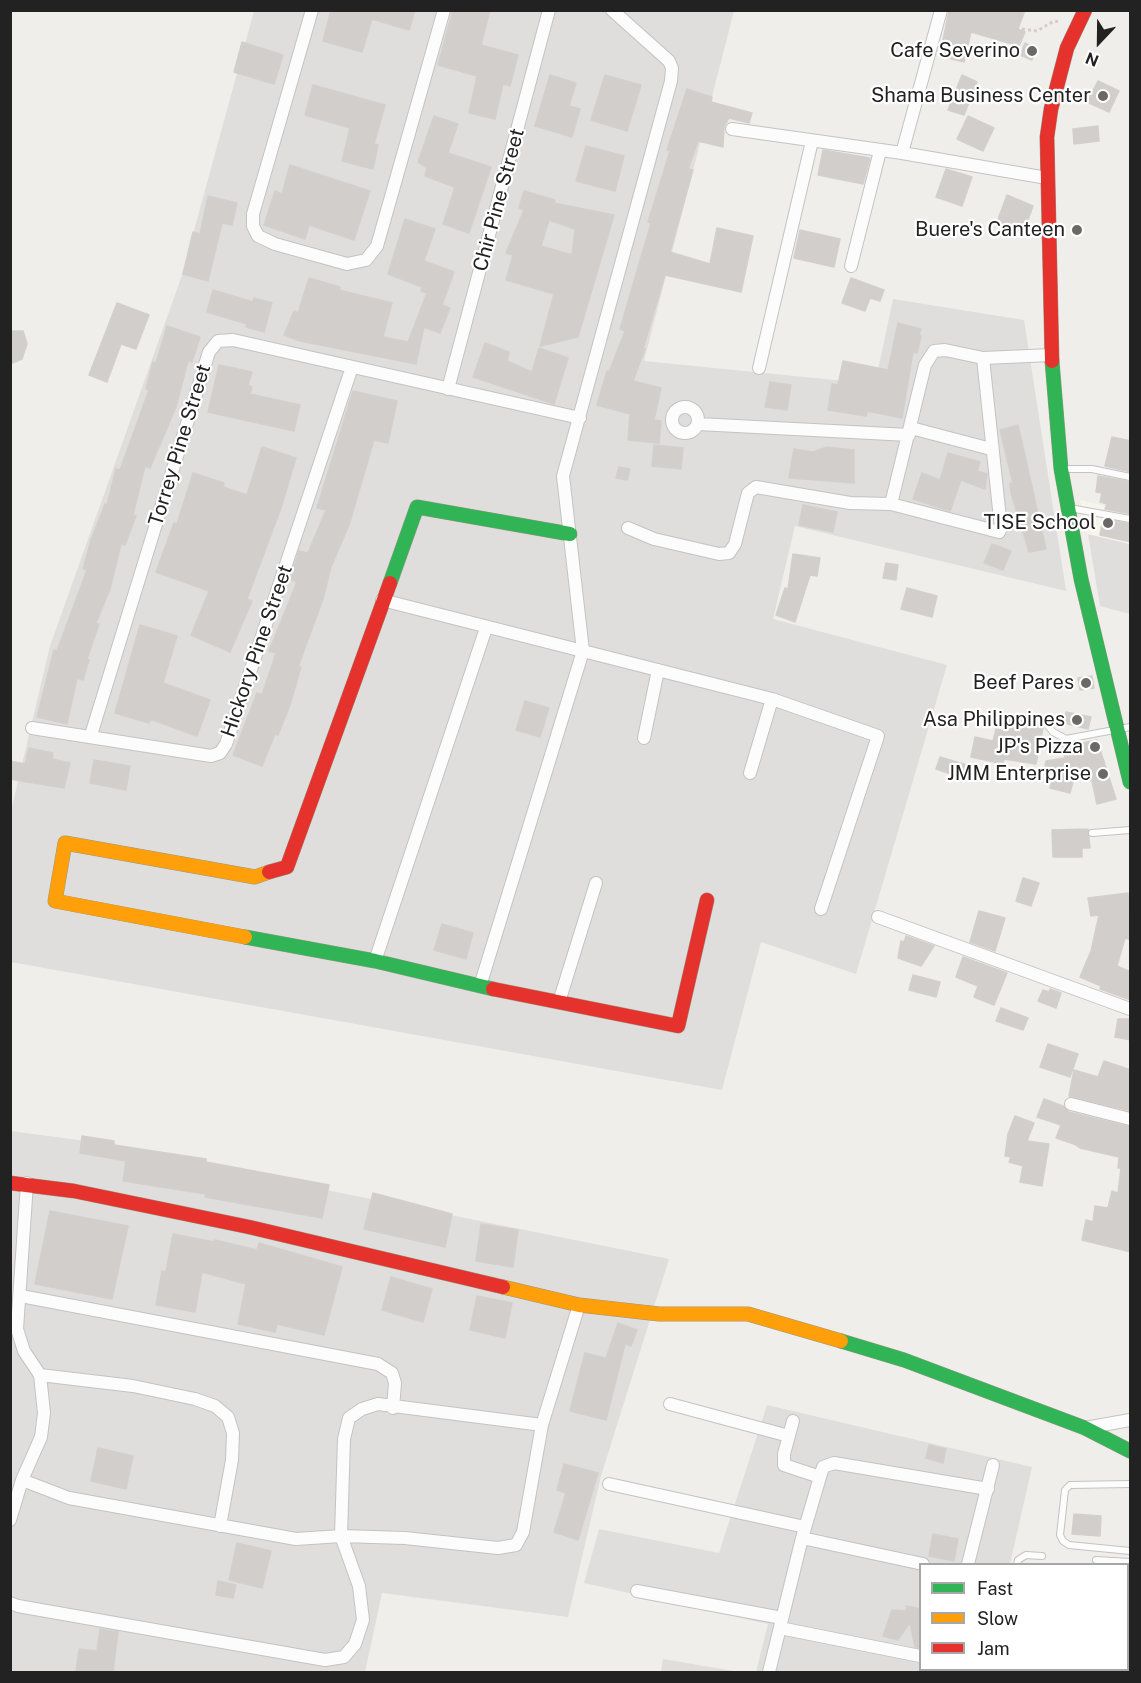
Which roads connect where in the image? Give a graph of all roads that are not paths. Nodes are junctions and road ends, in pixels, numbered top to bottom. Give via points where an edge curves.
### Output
1 (312, 10) edge
2 (444, 10) edge
3 (549, 10) edge
4 (612, 10) edge
5 (941, 10) edge
6 (1085, 10) edge
7 (732, 129) dead end
8 (812, 141) junction
9 (880, 151) junction
10 (902, 153) junction
11 (1047, 178) junction
12 (851, 266) dead end
13 (1052, 355) junction
14 (983, 358) junction
15 (352, 367) junction
16 (759, 368) dead end
17 (448, 389) junction
18 (580, 418) junction
19 (698, 424) dead end
20 (910, 431) junction
21 (991, 449) junction
22 (1061, 469) junction
23 (1131, 477) edge
24 (891, 504) junction
25 (1069, 508) junction
26 (1131, 519) edge
27 (628, 528) dead end
28 (570, 534) junction
29 (382, 600) junction
30 (486, 628) junction
31 (584, 651) junction
32 (658, 670) junction
33 (772, 699) junction
34 (1042, 718) dead end
35 (1124, 727) edge
36 (32, 728) dead end
37 (91, 735) junction
38 (644, 738) dead end
39 (1126, 746) edge
40 (750, 773) dead end
41 (1131, 782) edge
42 (1131, 830) edge
43 (1092, 833) dead end
44 (596, 883) dead end
45 (707, 900) dead end
46 (821, 909) dead end
47 (878, 917) dead end
48 (375, 961) junction
49 (480, 986) junction
50 (559, 1002) junction
51 (1131, 1009) edge
52 (1071, 1104) dead end
53 (1131, 1119) edge
54 (10, 1183) edge
55 (27, 1183) junction
56 (21, 1296) junction
57 (579, 1305) junction
58 (40, 1375) junction
59 (670, 1404) dead end
60 (393, 1408) junction
61 (1131, 1420) edge
62 (793, 1421) dead end
63 (542, 1425) junction
64 (1085, 1428) junction
65 (789, 1436) junction
66 (1131, 1451) edge
67 (993, 1465) dead end
68 (820, 1477) junction
69 (22, 1480) junction
70 (609, 1484) dead end
71 (1131, 1484) edge
72 (988, 1489) junction
73 (10, 1520) edge
74 (220, 1526) junction
75 (803, 1533) junction
76 (341, 1536) junction
77 (1131, 1551) edge
78 (1042, 1556) dead end
79 (1096, 1560) dead end
80 (1131, 1562) edge
81 (919, 1563) edge
82 (968, 1563) edge
83 (1017, 1563) edge
84 (637, 1591) dead end
85 (10, 1603) edge
86 (1131, 1603) edge
87 (1129, 1622) edge
88 (781, 1623) junction
89 (919, 1656) edge
90 (769, 1672) edge

1 - 2 street via 253,214 253,226 258,236 275,244 347,264 366,260 377,246
3 - 17 street, Chir Pine Street
4 - 18 street via 672,68
5 - 10 street
6 - 11 street via 1067,48 1051,109
7 - 8 street
8 - 9 street
8 - 16 street
9 - 10 street
9 - 12 street
10 - 11 street
11 - 13 street
13 - 14 street
13 - 22 street
14 - 20 street via 934,351 925,365
14 - 21 street
15 - 17 street, Torrey Pine Street
15 - 37 street, Hickory Pine Street via 220,753 211,756
15 - 37 street, Torrey Pine Street via 233,340 213,345
17 - 18 street, Torrey Pine Street
18 - 28 street via 563,476
19 - 20 street
20 - 21 street
20 - 24 street
21 - 24 street via 999,532
22 - 23 lane via 1092,469
22 - 25 street
24 - 27 street via 850,503 756,487 748,493 735,544 729,553 719,554 654,539
25 - 26 lane
25 - 35 street via 1081,579
28 - 29 street via 417,507
28 - 31 street
29 - 30 street
29 - 48 street via 287,867 255,877 66,843 55,901
30 - 31 street
30 - 48 street
31 - 32 street
31 - 49 street
32 - 33 street
32 - 38 street
33 - 40 street
33 - 46 street via 878,736
34 - 35 lane via 1053,732 1066,739
35 - 39 street
36 - 37 street, Hickory Pine Street
39 - 41 street
42 - 43 lane
44 - 50 street
45 - 50 street via 678,1026
47 - 51 street
48 - 49 street
49 - 50 street
52 - 53 street
54 - 55 street
55 - 56 street
55 - 57 street via 249,1227
56 - 58 street via 17,1329 24,1351
56 - 60 street via 378,1364 392,1373
57 - 63 street
57 - 64 street via 660,1314 748,1314 904,1360
58 - 69 street via 44,1413 41,1437
58 - 74 street via 133,1386 195,1399 228,1417 233,1433 232,1460
59 - 65 street
60 - 63 street
60 - 76 street via 378,1404 362,1408 349,1418 344,1439
61 - 64 street
62 - 65 street
63 - 76 street via 523,1532 516,1545 498,1548
64 - 66 street
65 - 68 street via 784,1465
67 - 72 street
68 - 72 street via 823,1467 834,1463
68 - 75 street
69 - 73 street
69 - 74 street via 69,1498
70 - 75 street via 762,1516
71 - 77 lane via 1070,1485 1065,1490 1060,1535 1069,1545
72 - 82 street
74 - 76 street via 296,1539
75 - 81 street
75 - 88 street
76 - 85 street via 358,1586 363,1620 355,1644 344,1657 325,1660
78 - 83 lane via 1026,1555
79 - 80 lane
84 - 88 street
86 - 87 street
88 - 89 street
88 - 90 street

